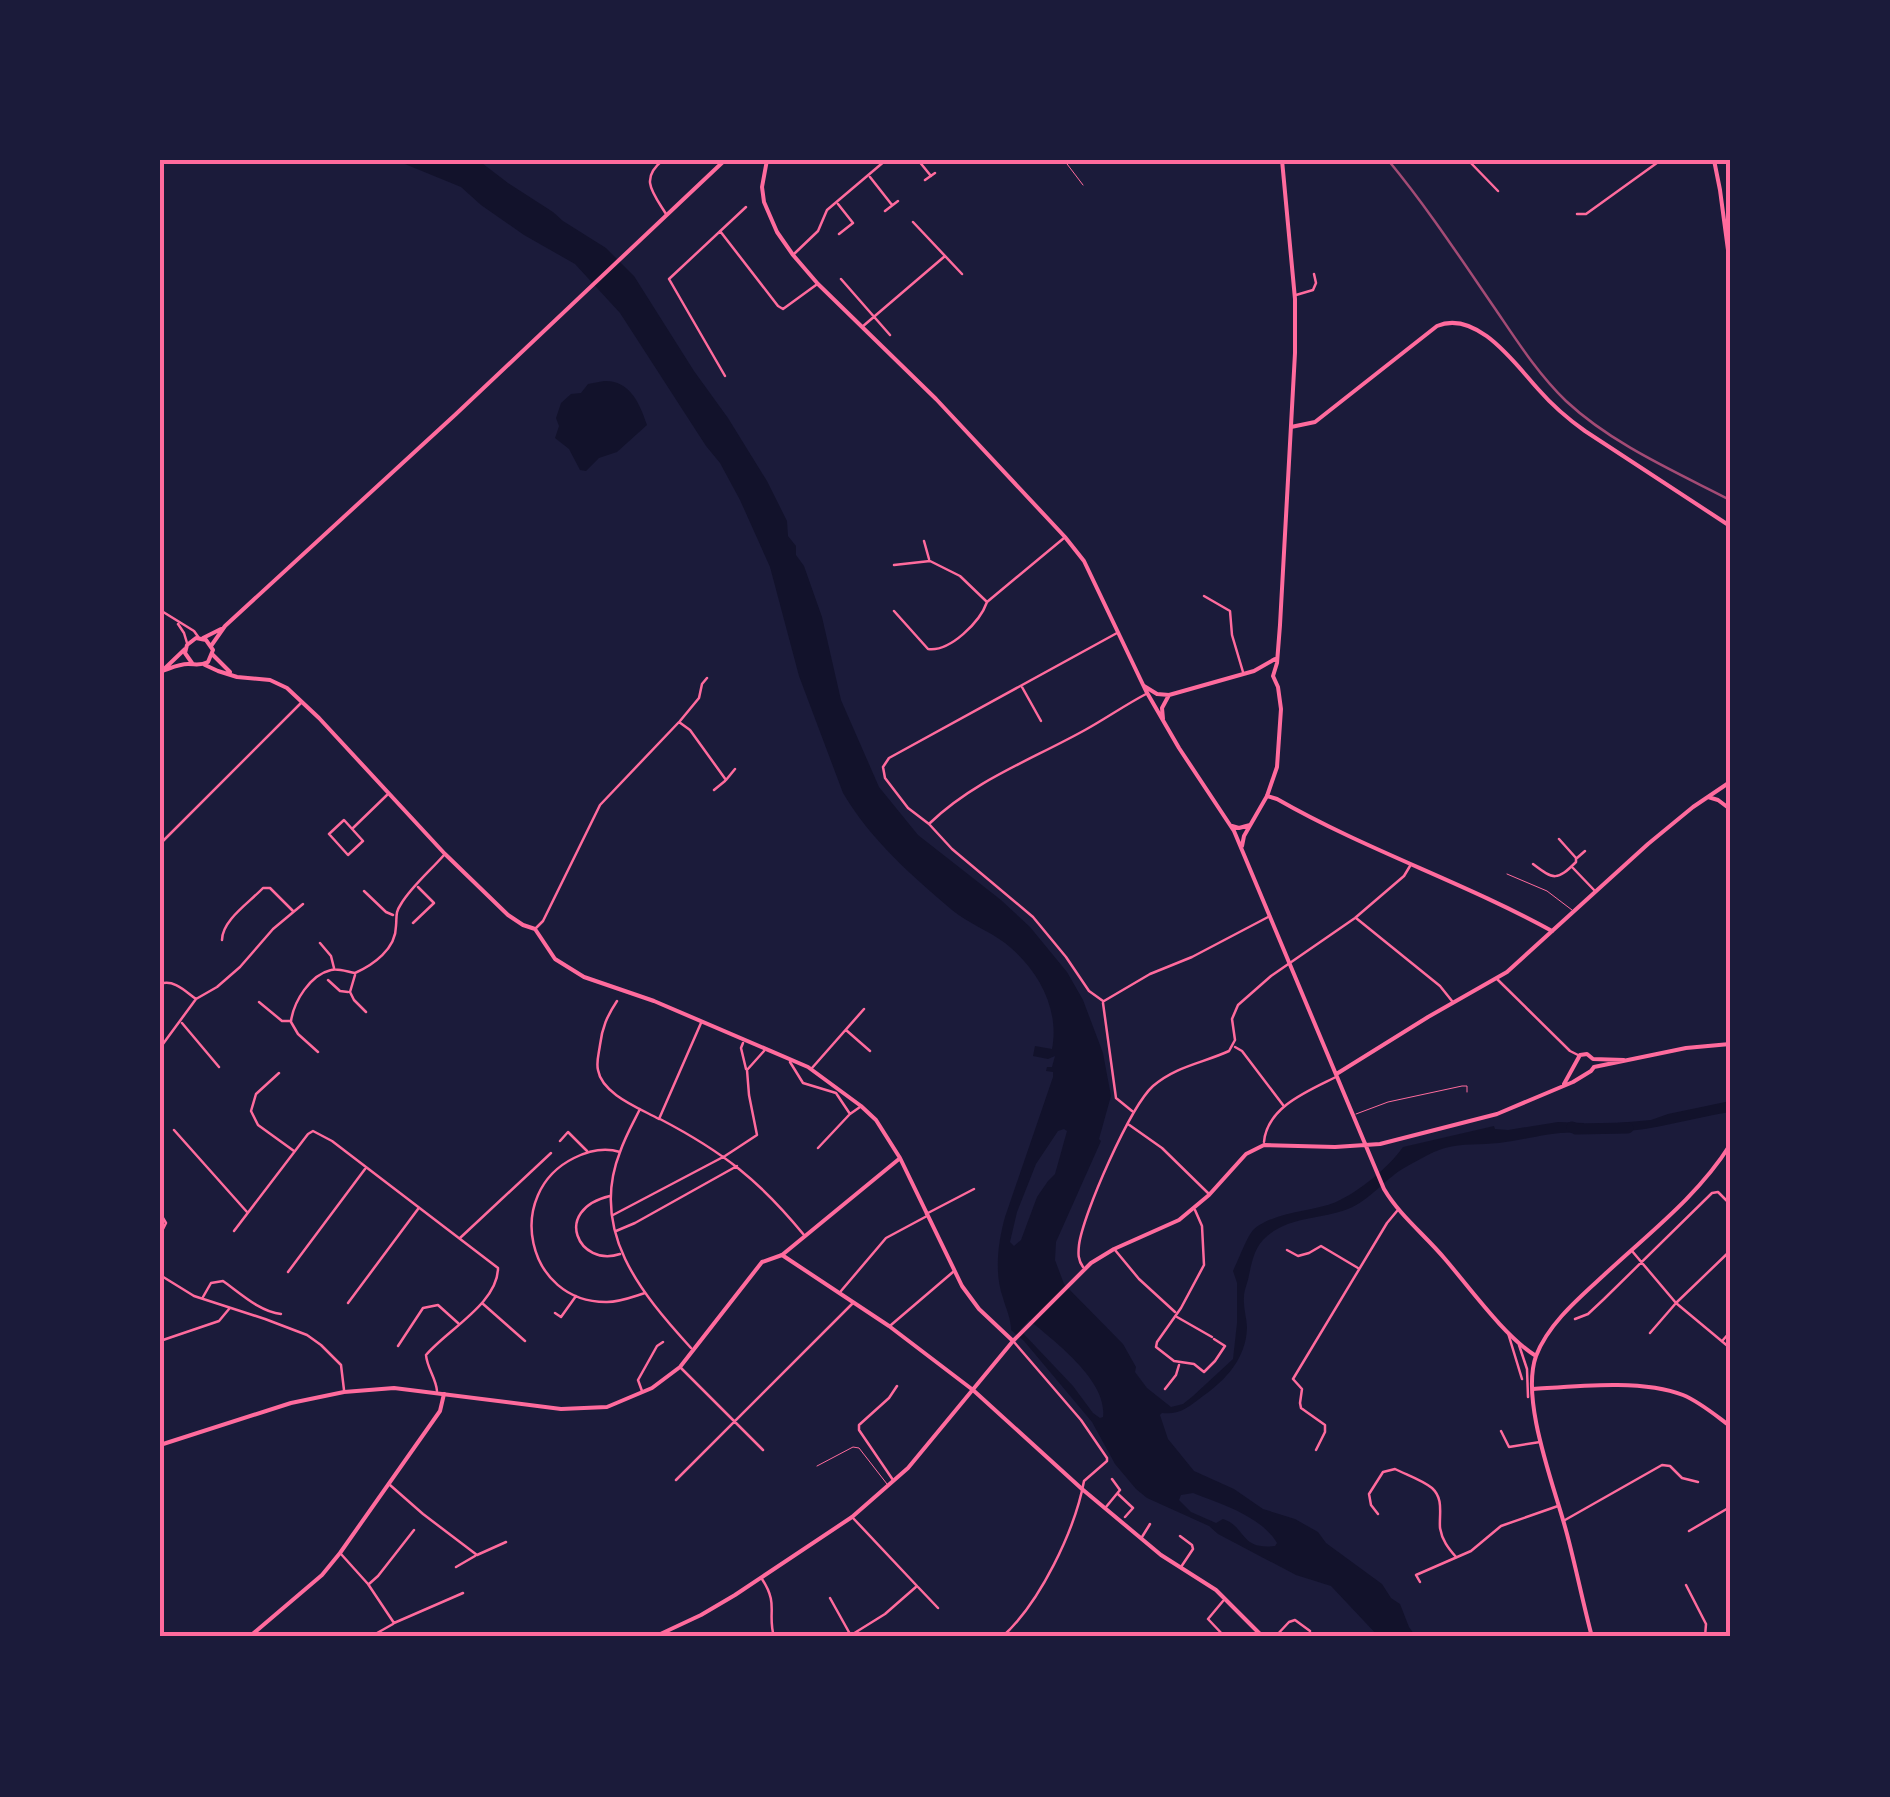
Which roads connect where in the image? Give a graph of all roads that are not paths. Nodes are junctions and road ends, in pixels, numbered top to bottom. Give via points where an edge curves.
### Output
1 (664, 160) edge
2 (725, 160) edge
3 (767, 160) edge
4 (886, 160) edge
5 (918, 160) edge
6 (1064, 160) edge
7 (1282, 160) edge
8 (1468, 160) edge
9 (1661, 160) edge
10 (1714, 160) edge
11 (868, 176) junction
12 (925, 180) dead end
13 (1083, 185) dead end
14 (1498, 191) dead end
15 (898, 201) dead end
16 (837, 202) junction
17 (892, 205) junction
18 (746, 208) dead end
19 (885, 211) dead end
20 (1577, 214) dead end
21 (666, 215) junction
22 (913, 222) dead end
23 (720, 231) junction
24 (839, 234) dead end
25 (793, 255) junction
26 (945, 256) junction
27 (1730, 265) edge
28 (962, 274) dead end
29 (1314, 274) dead end
30 (841, 279) dead end
31 (818, 284) junction
32 (1295, 296) junction
33 (874, 316) junction
34 (861, 328) junction
35 (890, 335) dead end
36 (726, 376) dead end
37 (1291, 426) junction
38 (1728, 522) edge
39 (1065, 537) junction
40 (924, 542) dead end
41 (930, 561) junction
42 (894, 565) dead end
43 (1204, 596) dead end
44 (987, 602) junction
45 (160, 610) edge
46 (894, 610) dead end
47 (173, 619) junction
48 (225, 626) junction
49 (1118, 632) junction
50 (201, 638) junction
51 (212, 646) junction
52 (186, 647) junction
53 (212, 654) junction
54 (1278, 654) junction
55 (192, 663) junction
56 (204, 664) junction
57 (1254, 671) junction
58 (161, 672) edge
59 (1243, 674) junction
60 (234, 676) junction
61 (1273, 676) junction
62 (706, 678) dead end
63 (1022, 686) junction
64 (1144, 686) junction
65 (1147, 694) junction
66 (1169, 695) junction
67 (302, 702) junction
68 (1163, 720) junction
69 (1041, 721) dead end
70 (679, 722) junction
71 (735, 768) dead end
72 (726, 780) junction
73 (1730, 782) edge
74 (714, 790) dead end
75 (390, 792) junction
76 (1267, 796) junction
77 (1708, 797) junction
78 (1730, 809) edge
79 (929, 824) junction
80 (1250, 825) junction
81 (1232, 826) junction
82 (352, 828) junction
83 (1559, 839) dead end
84 (160, 844) edge
85 (1585, 850) dead end
86 (1241, 851) junction
87 (446, 854) junction
88 (1576, 859) junction
89 (1533, 864) dead end
90 (1411, 865) junction
91 (1572, 866) junction
92 (1507, 874) dead end
93 (417, 886) junction
94 (364, 890) dead end
95 (1596, 892) junction
96 (303, 904) dead end
97 (294, 912) junction
98 (1574, 912) junction
99 (394, 916) junction
100 (1270, 916) junction
101 (1355, 918) junction
102 (413, 922) dead end
103 (535, 929) junction
104 (1552, 931) junction
105 (222, 940) dead end
106 (320, 943) dead end
107 (1290, 964) junction
108 (334, 970) junction
109 (356, 973) junction
110 (1496, 978) junction
111 (328, 980) dead end
112 (160, 984) edge
113 (350, 992) junction
114 (196, 999) junction
115 (259, 1002) dead end
116 (617, 1002) dead end
117 (1103, 1002) junction
118 (1452, 1002) junction
119 (864, 1010) dead end
120 (366, 1012) dead end
121 (291, 1021) junction
122 (182, 1022) junction
123 (701, 1022) junction
124 (845, 1030) junction
125 (744, 1041) junction
126 (1730, 1044) edge
127 (1234, 1046) junction
128 (160, 1048) edge
129 (765, 1050) junction
130 (1570, 1050) junction
131 (870, 1051) dead end
132 (318, 1052) dead end
133 (1580, 1056) junction
134 (789, 1059) junction
135 (1593, 1059) junction
136 (1628, 1060) junction
137 (1575, 1064) junction
138 (219, 1067) dead end
139 (1594, 1067) junction
140 (812, 1069) junction
141 (747, 1070) junction
142 (279, 1073) dead end
143 (1586, 1074) junction
144 (1337, 1075) junction
145 (1564, 1084) junction
146 (160, 1088) edge
147 (1467, 1092) dead end
148 (160, 1097) edge
149 (861, 1106) junction
150 (1284, 1106) junction
151 (640, 1109) junction
152 (1133, 1112) junction
153 (850, 1114) junction
154 (1353, 1115) junction
155 (658, 1118) junction
156 (1127, 1124) junction
157 (174, 1130) dead end
158 (560, 1141) dead end
159 (1730, 1144) edge
160 (1264, 1145) junction
161 (1366, 1145) junction
162 (818, 1148) dead end
163 (295, 1152) junction
164 (620, 1152) junction
165 (551, 1153) dead end
166 (588, 1153) junction
167 (724, 1156) junction
168 (900, 1158) junction
169 (738, 1166) junction
170 (366, 1168) junction
171 (974, 1189) dead end
172 (1209, 1194) junction
173 (611, 1196) junction
174 (1730, 1204) edge
175 (419, 1208) junction
176 (1194, 1209) junction
177 (1398, 1210) junction
178 (160, 1213) edge
179 (248, 1213) junction
180 (926, 1215) junction
181 (611, 1216) junction
182 (234, 1231) dead end
183 (615, 1231) junction
184 (160, 1235) edge
185 (804, 1236) junction
186 (459, 1239) junction
187 (1114, 1249) junction
188 (1287, 1250) dead end
189 (1632, 1250) junction
190 (1730, 1251) edge
191 (622, 1254) junction
192 (782, 1254) junction
193 (1641, 1262) junction
194 (1084, 1269) junction
195 (1360, 1269) junction
196 (288, 1272) dead end
197 (954, 1272) junction
198 (160, 1276) edge
199 (840, 1292) junction
200 (645, 1293) junction
201 (576, 1296) junction
202 (202, 1298) junction
203 (481, 1302) junction
204 (854, 1302) junction
205 (348, 1303) dead end
206 (1676, 1303) junction
207 (230, 1308) junction
208 (554, 1312) dead end
209 (281, 1314) dead end
210 (1176, 1315) junction
211 (1575, 1319) dead end
212 (459, 1324) junction
213 (890, 1326) junction
214 (1508, 1332) junction
215 (1730, 1332) edge
216 (1650, 1333) dead end
217 (160, 1341) edge
218 (525, 1341) dead end
219 (1722, 1341) junction
220 (664, 1342) dead end
221 (1012, 1342) junction
222 (1518, 1342) junction
223 (398, 1346) dead end
224 (1730, 1348) edge
225 (692, 1349) junction
226 (1536, 1356) junction
227 (1180, 1364) junction
228 (680, 1367) junction
229 (1522, 1379) dead end
230 (897, 1386) dead end
231 (1165, 1389) dead end
232 (1533, 1389) junction
233 (973, 1390) junction
234 (344, 1392) junction
235 (643, 1392) junction
236 (440, 1393) junction
237 (1528, 1397) dead end
238 (735, 1422) junction
239 (1730, 1426) edge
240 (1502, 1432) dead end
241 (1542, 1442) junction
242 (160, 1445) edge
243 (764, 1450) dead end
244 (1316, 1450) dead end
245 (817, 1466) dead end
246 (676, 1480) dead end
247 (1112, 1480) dead end
248 (894, 1482) junction
249 (1698, 1482) dead end
250 (389, 1484) junction
251 (888, 1487) junction
252 (1082, 1489) junction
253 (1117, 1493) junction
254 (1559, 1506) junction
255 (1730, 1507) edge
256 (1104, 1508) junction
257 (1378, 1514) dead end
258 (1126, 1517) dead end
259 (852, 1518) junction
260 (1564, 1521) junction
261 (1150, 1524) dead end
262 (414, 1530) dead end
263 (1689, 1531) dead end
264 (1180, 1536) dead end
265 (1141, 1538) junction
266 (506, 1542) dead end
267 (340, 1553) junction
268 (477, 1556) junction
269 (1456, 1556) junction
270 (456, 1567) dead end
271 (1180, 1568) junction
272 (762, 1578) junction
273 (1420, 1582) dead end
274 (368, 1584) junction
275 (1686, 1584) dead end
276 (917, 1586) junction
277 (463, 1594) dead end
278 (830, 1598) dead end
279 (1225, 1599) junction
280 (938, 1608) dead end
281 (394, 1623) junction
282 (1310, 1631) dead end
283 (850, 1636) edge
284 (249, 1637) edge
285 (370, 1637) edge
286 (654, 1637) edge
287 (774, 1637) edge
288 (1002, 1637) edge
289 (1225, 1637) edge
290 (1264, 1637) edge
291 (1275, 1637) edge
292 (1592, 1637) edge
293 (1705, 1637) edge

1 - 21 street via 650,182
2 - 21 main road
3 - 25 main road via 764,202
4 - 11 street
5 - 12 street via 933,175
6 - 13 lane
7 - 32 main road
8 - 14 street
9 - 20 street
10 - 27 main road
11 - 16 street
11 - 17 street
15 - 17 street
16 - 24 street via 853,224
16 - 25 street
17 - 19 street
18 - 23 street
21 - 48 main road
22 - 26 street
23 - 31 street via 783,309
23 - 36 street via 669,279
25 - 31 main road
26 - 28 street
26 - 33 street
29 - 32 street via 1313,290
30 - 33 street
31 - 34 main road
32 - 37 main road
33 - 34 street
33 - 35 street
34 - 39 main road
37 - 38 main road via 1315,422 1437,326 1456,324 1498,344 1575,424
37 - 54 main road
39 - 44 street
39 - 49 main road
40 - 41 street
41 - 42 street
41 - 44 street via 960,576
43 - 59 street via 1230,610
44 - 46 street via 973,623 933,651
45 - 47 street
47 - 50 street
47 - 52 street
48 - 50 main road
48 - 51 main road
49 - 63 street
49 - 64 main road
50 - 51 main road
50 - 52 main road
51 - 53 main road
52 - 55 main road
52 - 58 main road
53 - 56 main road
53 - 60 main road
54 - 57 main road
54 - 61 main road
55 - 56 main road
55 - 58 main road
56 - 60 main road
57 - 59 main road
57 - 61 main road
59 - 66 main road
60 - 67 main road via 278,683
61 - 76 main road via 1281,709 1279,751
62 - 70 street
63 - 69 street
63 - 79 street via 884,762 885,778
64 - 65 main road
64 - 66 main road
65 - 68 main road
65 - 79 street via 998,773
66 - 68 main road
67 - 75 main road
67 - 84 street
68 - 81 main road
70 - 72 street
70 - 103 street via 600,806
71 - 72 street
72 - 74 street
73 - 77 main road
75 - 82 street
75 - 87 main road
76 - 80 main road
76 - 90 main road
77 - 78 main road
77 - 95 main road
79 - 117 street via 1032,917 1088,992
80 - 81 main road
80 - 86 main road
81 - 86 main road
82 - 82 street via 363,841 348,855 329,834 344,820
83 - 88 street
85 - 88 street
86 - 100 main road
87 - 93 street
87 - 103 main road via 508,916
88 - 91 street
89 - 91 street via 1554,877
90 - 101 street
90 - 104 main road
91 - 95 street
92 - 98 lane
93 - 99 street
93 - 102 street via 434,902
94 - 99 street
95 - 98 main road
96 - 97 street
97 - 105 street via 263,888 228,924
97 - 114 street via 240,967
98 - 104 main road
99 - 109 street via 386,952
100 - 107 main road
100 - 117 street
101 - 107 street
101 - 118 street
103 - 123 main road via 550,953 584,977
104 - 110 main road
106 - 108 street
107 - 127 street via 1238,1005
107 - 144 main road
108 - 109 street
108 - 121 street via 306,988
109 - 113 street
110 - 118 main road
110 - 130 street
111 - 113 street
112 - 114 street via 176,984
113 - 120 street
114 - 122 street
115 - 121 street
116 - 151 street via 602,1030 598,1073
117 - 152 street via 1116,1098
118 - 144 main road
119 - 124 street
121 - 132 street
122 - 128 street
122 - 138 street
123 - 125 main road
123 - 155 street
124 - 131 street
124 - 140 street
125 - 129 main road
125 - 141 street
126 - 136 main road
127 - 150 street
127 - 152 street via 1173,1071
129 - 134 main road
129 - 141 street
130 - 133 street
130 - 137 street
133 - 135 main road
133 - 137 main road
134 - 140 main road
134 - 153 street via 804,1083 836,1093
135 - 136 main road
135 - 139 main road
136 - 139 main road
137 - 143 main road
137 - 145 main road
139 - 143 main road
140 - 149 main road
141 - 167 street via 758,1133
142 - 163 street via 256,1094 251,1110 258,1125
143 - 145 main road
144 - 150 street
144 - 154 main road
145 - 161 main road via 1482,1118
146 - 148 street
147 - 154 lane via 1462,1086
149 - 153 street
149 - 168 main road
150 - 160 street via 1268,1125
151 - 155 street
151 - 164 street
152 - 156 street
153 - 162 street
154 - 161 main road
155 - 167 street
156 - 172 street
156 - 194 street via 1083,1228 1078,1257
157 - 179 street
158 - 166 street via 569,1132
159 - 189 main road via 1695,1192
160 - 161 main road
160 - 172 main road via 1246,1154
161 - 177 main road
163 - 170 street via 308,1134 318,1132
163 - 179 street
164 - 166 street
164 - 173 street
165 - 186 street
166 - 201 street via 551,1175 534,1205 531,1227 539,1263
167 - 169 street
167 - 181 street
168 - 180 main road
168 - 185 main road
169 - 183 street
169 - 185 street
170 - 175 street
170 - 196 street
171 - 180 street
172 - 176 main road
173 - 181 street
173 - 191 street via 583,1208 577,1232 592,1253
174 - 193 street via 1712,1192
175 - 186 street
175 - 205 street
176 - 187 main road
176 - 210 street via 1204,1265
177 - 195 street
177 - 214 main road
178 - 184 street via 166,1222
179 - 182 street
180 - 197 main road
180 - 199 street via 886,1238
181 - 183 street
183 - 191 street
185 - 192 main road
186 - 203 street via 498,1268
187 - 194 main road
187 - 210 street
188 - 195 street via 1298,1256 1321,1246
189 - 193 street
189 - 226 main road via 1550,1330
190 - 206 street
191 - 200 street
192 - 199 main road
192 - 225 main road via 762,1262
193 - 206 street
193 - 211 street
194 - 221 main road
195 - 244 street via 1292,1379 1302,1389 1301,1408 1325,1426
197 - 213 street
197 - 221 main road
198 - 202 street
199 - 204 main road
200 - 201 street via 613,1302
200 - 225 street
201 - 208 street via 561,1317
202 - 207 street
202 - 209 street via 211,1283 223,1280
203 - 212 street
203 - 218 street
204 - 213 main road
204 - 238 street
206 - 216 street
206 - 219 street
207 - 217 street via 219,1322
207 - 234 street via 321,1345 341,1365
210 - 227 street via 1156,1347
210 - 227 street via 1225,1346 1204,1372
212 - 223 street via 438,1306 427,1306
212 - 236 street via 426,1355
213 - 233 main road
214 - 222 main road
214 - 229 street
215 - 219 street
219 - 224 street
220 - 235 street via 638,1380
221 - 233 main road
221 - 252 street via 1082,1420 1107,1460
222 - 226 main road
222 - 237 street
225 - 228 main road
226 - 232 main road
227 - 231 street
228 - 235 main road
228 - 238 street
230 - 248 street via 859,1425
232 - 239 main road via 1665,1390 1694,1400
232 - 241 main road
233 - 248 main road
233 - 252 main road
234 - 236 main road
234 - 242 main road via 291,1402
235 - 236 main road via 574,1410
236 - 250 main road via 440,1411
238 - 243 street
238 - 246 street
240 - 241 street via 1509,1447
241 - 254 main road
245 - 251 lane via 858,1448
247 - 253 street
248 - 251 main road
249 - 260 street via 1662,1465
250 - 267 main road
250 - 268 street
251 - 259 main road
252 - 256 main road
252 - 288 street via 1056,1558 1026,1612
253 - 256 street
253 - 258 street via 1133,1508
254 - 260 main road
254 - 269 street via 1501,1526
255 - 263 street
256 - 265 main road
257 - 269 street via 1369,1494 1384,1472 1395,1469 1419,1480 1437,1494 1440,1529
259 - 272 main road
259 - 276 street
260 - 292 main road
261 - 265 street
262 - 274 street
264 - 271 street via 1192,1549
265 - 271 main road
266 - 268 street
267 - 274 street
267 - 284 main road
268 - 270 street
269 - 273 street via 1416,1575
271 - 279 main road
272 - 286 main road
272 - 287 street via 773,1602
274 - 281 street
275 - 293 street via 1706,1624
276 - 280 street
276 - 283 street
277 - 281 street
278 - 283 street
279 - 289 street via 1208,1619
279 - 290 main road
281 - 285 street
282 - 291 street via 1295,1620

